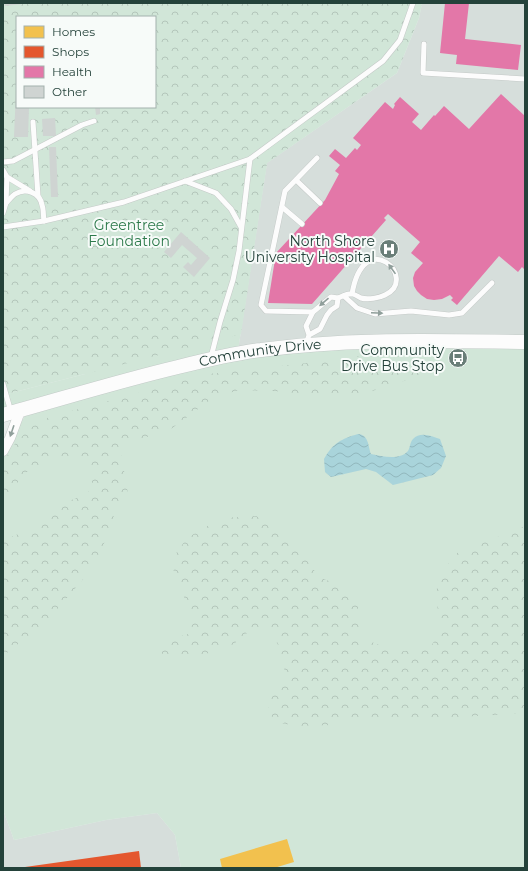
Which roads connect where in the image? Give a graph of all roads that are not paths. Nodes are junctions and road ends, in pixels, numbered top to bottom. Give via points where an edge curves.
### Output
1 (413, 4) edge
2 (424, 44) dead end
3 (525, 79) edge
4 (33, 122) dead end
5 (94, 122) dead end
6 (35, 149) junction
7 (317, 158) dead end
8 (250, 159) junction
9 (3, 162) edge
10 (3, 170) edge
11 (7, 177) junction
12 (296, 180) junction
13 (185, 181) junction
14 (31, 192) junction
15 (38, 196) junction
16 (6, 203) junction
17 (320, 203) dead end
18 (282, 207) junction
19 (3, 213) edge
20 (44, 221) junction
21 (302, 224) dead end
22 (3, 227) edge
23 (242, 228) junction
24 (492, 283) dead end
25 (352, 294) junction
26 (341, 297) junction
27 (313, 312) junction
28 (307, 340) junction
29 (525, 342) edge
30 (210, 359) junction
31 (3, 384) edge
32 (11, 413) edge
33 (3, 451) edge

1 - 8 lane via 400,40 383,61
2 - 3 lane via 423,73
4 - 6 lane
5 - 6 lane via 82,125
6 - 9 lane via 13,161
6 - 15 lane
7 - 12 lane
8 - 13 lane
8 - 23 lane
10 - 11 lane
11 - 14 lane
11 - 16 lane
12 - 17 lane
12 - 18 lane via 285,191
13 - 20 lane via 124,202
13 - 23 lane via 216,193 231,209
14 - 15 lane
14 - 16 lane via 22,191 15,194
15 - 20 lane via 42,204
16 - 19 lane
18 - 21 lane
18 - 27 lane via 261,305 266,311
20 - 22 lane
23 - 30 lane via 233,280
26 -> 24 lane via 357,308 375,314 411,311 448,315 462,313
25 -> 25 lane via 363,299 386,295 397,282 396,273 386,262 377,259 368,261 361,269
25 - 26 lane
26 -> 27 lane via 330,297
26 - 28 lane via 337,306 327,314 320,329
27 - 28 lane via 306,326
28 - 29 main road, Community Drive
28 - 30 main road, Community Drive
30 - 32 main road, Community Drive
31 - 32 lane
32 -> 33 street via 10,438

